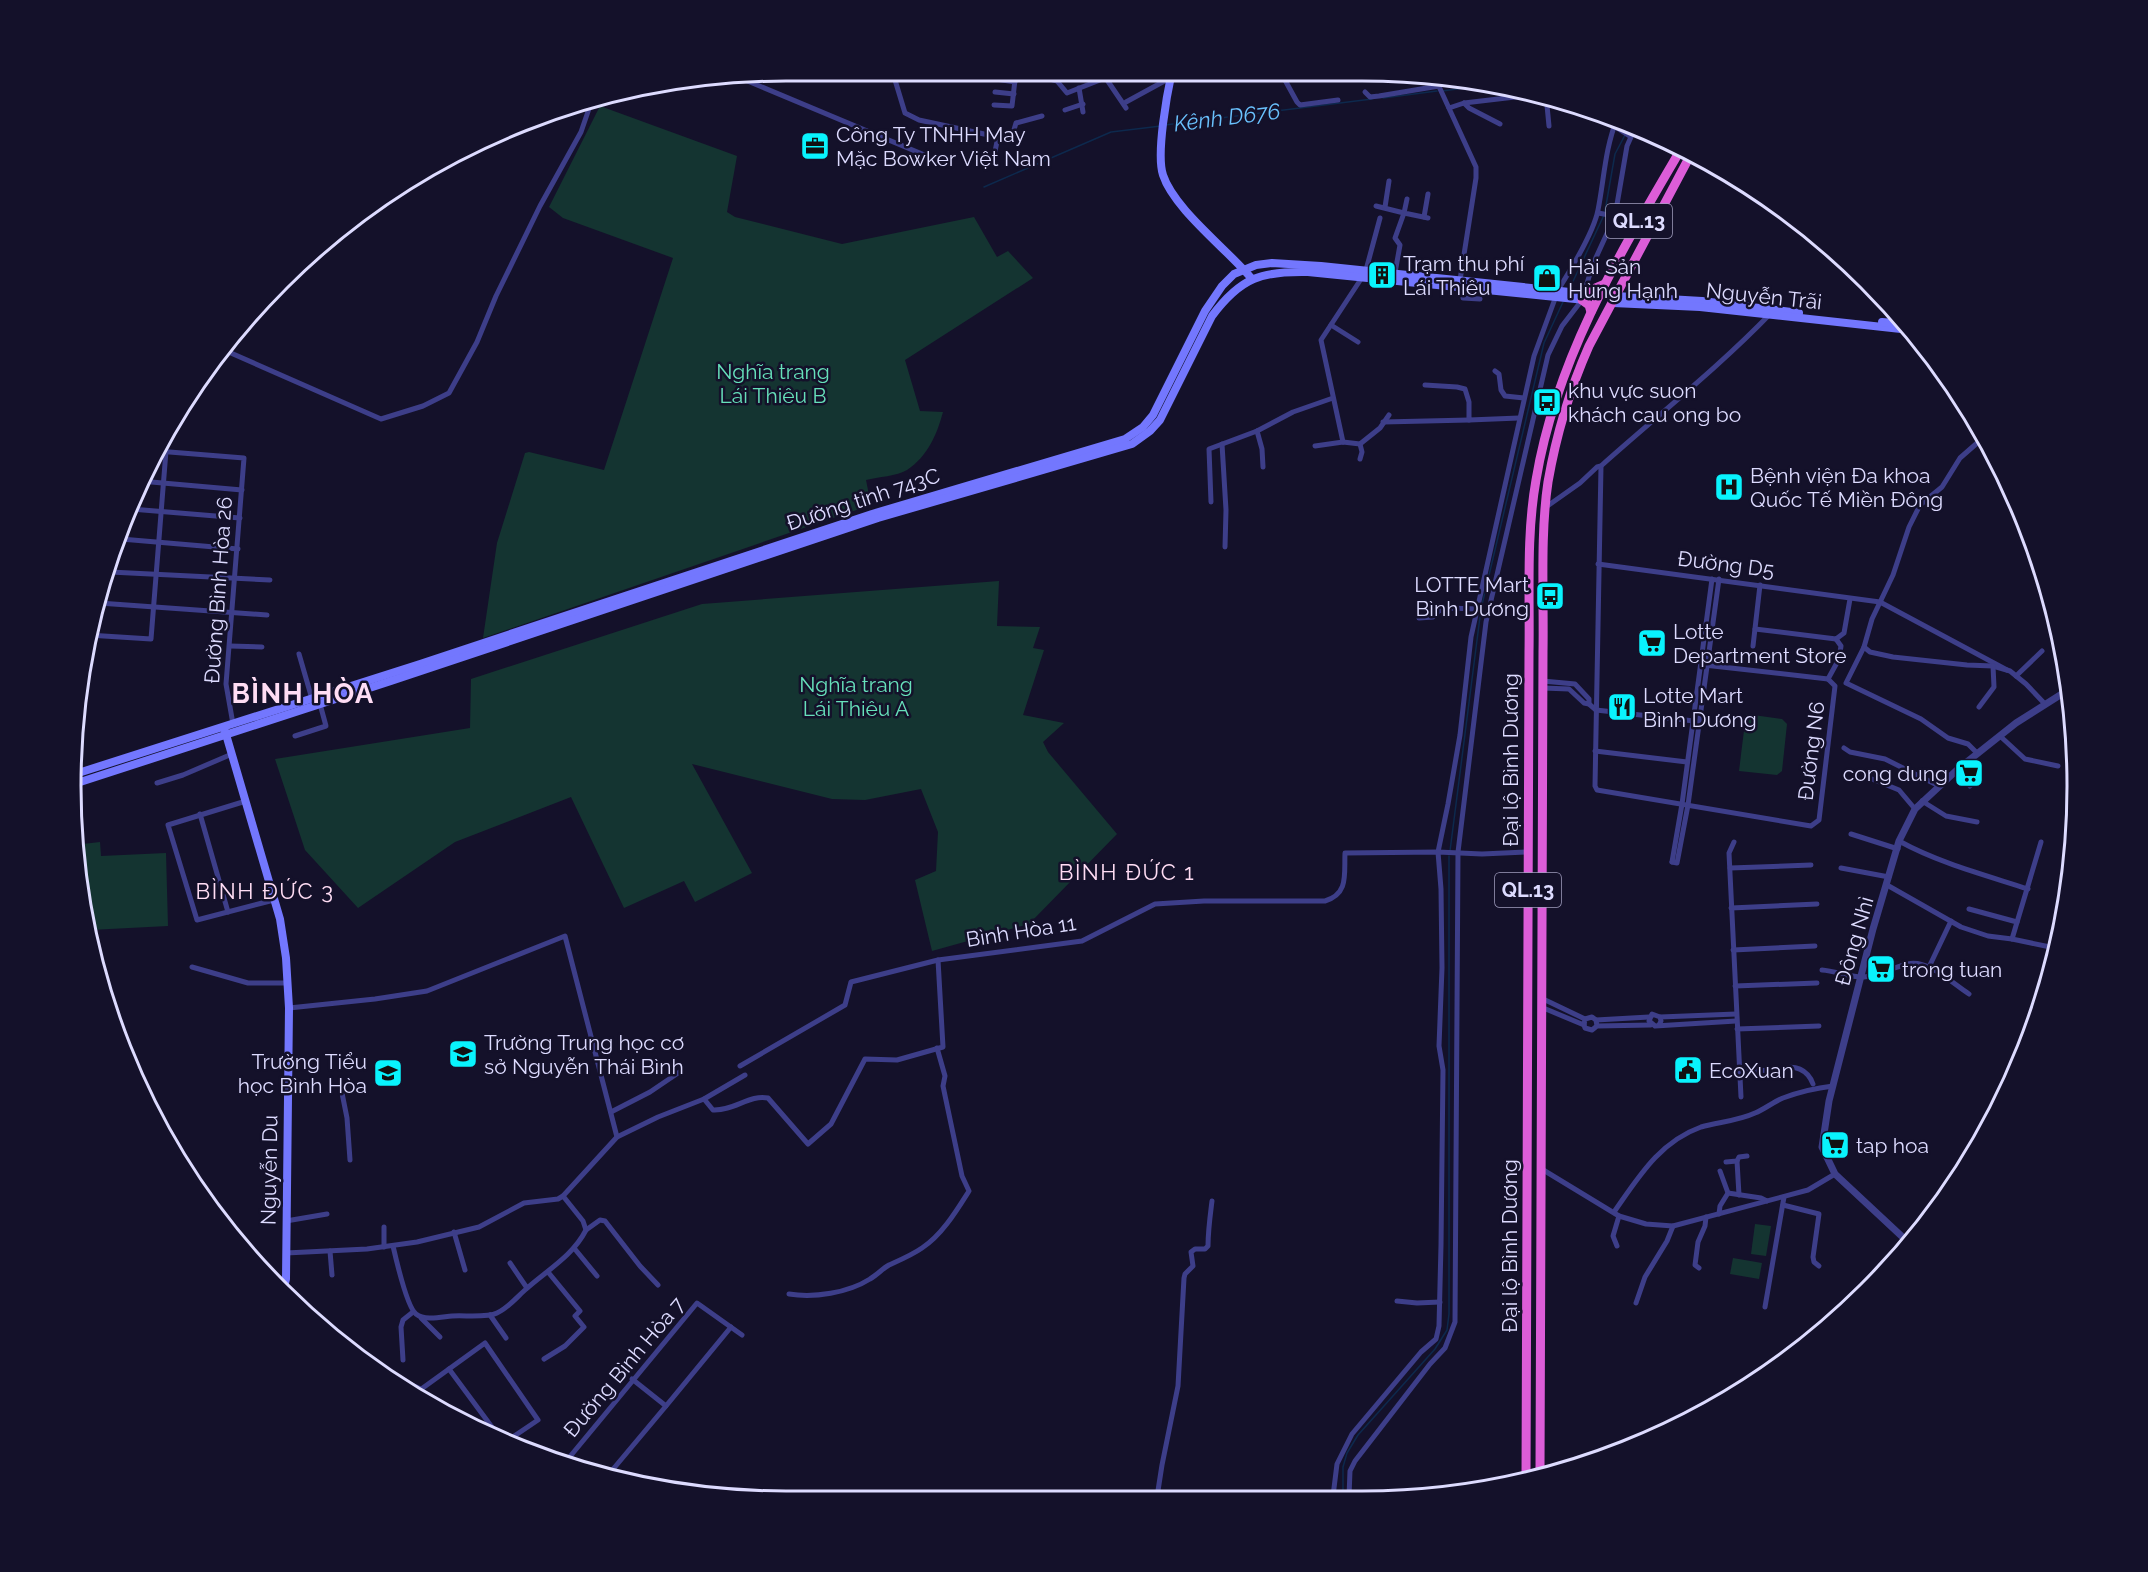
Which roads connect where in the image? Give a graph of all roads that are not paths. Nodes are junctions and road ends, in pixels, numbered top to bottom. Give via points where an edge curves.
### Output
1 (896, 81) edge
2 (1009, 81) edge
3 (1057, 81) edge
4 (1096, 81) edge
5 (1109, 81) edge
6 (1161, 81) edge
7 (1170, 81) edge
8 (1286, 81) edge
9 (1015, 82) joint
10 (751, 83) edge
11 (1436, 85) edge
12 (1438, 85) edge
13 (1079, 88) junction
14 (1383, 88) dead end
15 (995, 92) dead end
16 (1365, 92) dead end
17 (1014, 94) junction
18 (1387, 95) junction
19 (1511, 98) edge
20 (1338, 100) dead end
21 (1464, 103) junction
22 (1083, 104) junction
23 (994, 105) dead end
24 (1448, 106) junction
25 (1547, 106) edge
26 (589, 109) edge
27 (1065, 110) dead end
28 (1083, 112) dead end
29 (1042, 116) dead end
30 (1500, 124) dead end
31 (1549, 126) dead end
32 (1614, 128) edge
33 (1620, 130) edge
34 (998, 136) junction
35 (994, 156) dead end
36 (1677, 156) edge
37 (1687, 161) edge
38 (946, 164) dead end
39 (1389, 181) dead end
40 (1428, 194) dead end
41 (1407, 199) dead end
42 (1376, 206) dead end
43 (1385, 207) junction
44 (1404, 213) junction
45 (1598, 213) junction
46 (1615, 216) junction
47 (1380, 218) dead end
48 (1638, 224) junction
49 (1243, 269) junction
50 (1364, 273) junction
51 (1395, 273) junction
52 (1252, 279) junction
53 (1605, 284) junction
54 (1460, 285) junction
55 (1557, 293) junction
56 (1583, 296) junction
57 (1597, 298) junction
58 (1480, 299) dead end
59 (1614, 299) junction
60 (1591, 312) junction
61 (1772, 313) junction
62 (1867, 323) junction
63 (1894, 324) edge
64 (1330, 325) junction
65 (1898, 328) edge
66 (1358, 342) dead end
67 (230, 353) edge
68 (1495, 371) dead end
69 (1425, 385) dead end
70 (1333, 398) junction
71 (1524, 398) junction
72 (1389, 415) dead end
73 (1519, 418) junction
74 (1468, 420) junction
75 (1383, 422) junction
76 (1257, 431) junction
77 (1343, 442) junction
78 (1978, 443) edge
79 (1222, 444) junction
80 (1360, 444) junction
81 (1315, 446) dead end
82 (165, 452) joint
83 (1360, 459) dead end
84 (1601, 466) junction
85 (1263, 467) dead end
86 (150, 482) edge
87 (163, 483) junction
88 (242, 490) junction
89 (937, 497) junction
90 (1211, 502) dead end
91 (1546, 507) junction
92 (138, 510) edge
93 (161, 512) junction
94 (240, 518) junction
95 (126, 539) edge
96 (159, 543) junction
97 (1225, 547) dead end
98 (238, 549) junction
99 (1598, 564) junction
100 (114, 572) edge
101 (156, 575) junction
102 (235, 578) junction
103 (1712, 579) junction
104 (1719, 579) junction
105 (270, 580) dead end
106 (1760, 585) junction
107 (1850, 599) junction
108 (1880, 602) junction
109 (105, 603) edge
110 (154, 606) junction
111 (1477, 609) junction
112 (233, 612) junction
113 (267, 615) dead end
114 (1419, 618) dead end
115 (1755, 629) junction
116 (98, 636) edge
117 (1836, 639) junction
118 (230, 646) junction
119 (1753, 646) dead end
120 (262, 647) dead end
121 (1864, 647) junction
122 (2042, 651) dead end
123 (299, 654) dead end
124 (1700, 664) junction
125 (1707, 665) junction
126 (1993, 666) junction
127 (2007, 670) junction
128 (2016, 676) junction
129 (1828, 679) junction
130 (1543, 684) junction
131 (346, 692) junction
132 (2061, 694) edge
133 (312, 699) junction
134 (2044, 703) junction
135 (320, 704) junction
136 (1979, 707) dead end
137 (1596, 710) junction
138 (1693, 720) junction
139 (1700, 721) junction
140 (234, 727) junction
141 (225, 730) junction
142 (295, 736) dead end
143 (2000, 736) junction
144 (1844, 748) dead end
145 (1595, 751) junction
146 (1977, 753) junction
147 (232, 754) junction
148 (1687, 762) junction
149 (2058, 766) dead end
150 (1958, 769) junction
151 (81, 777) edge
152 (1872, 779) dead end
153 (157, 783) dead end
154 (1940, 786) junction
155 (1970, 786) dead end
156 (246, 801) junction
157 (1922, 801) junction
158 (1685, 805) junction
159 (1915, 809) junction
160 (200, 814) junction
161 (1977, 822) dead end
162 (1851, 834) dead end
163 (1734, 842) dead end
164 (2041, 842) dead end
165 (1898, 845) junction
166 (1541, 849) junction
167 (1440, 852) junction
168 (1458, 852) junction
169 (1527, 852) junction
170 (1811, 865) dead end
171 (1730, 868) junction
172 (1841, 868) dead end
173 (1889, 877) junction
174 (1887, 885) junction
175 (2028, 889) junction
176 (274, 900) junction
177 (1816, 904) dead end
178 (1731, 908) junction
179 (1969, 909) dead end
180 (228, 912) junction
181 (1951, 921) junction
182 (2018, 922) junction
183 (2012, 939) junction
184 (1815, 946) dead end
185 (2048, 947) edge
186 (1733, 950) junction
187 (938, 960) junction
188 (192, 967) dead end
189 (1929, 967) junction
190 (1822, 970) dead end
191 (1861, 977) junction
192 (288, 983) junction
193 (1817, 983) dead end
194 (1735, 986) junction
195 (1969, 994) dead end
196 (1527, 1003) junction
197 (1541, 1003) junction
198 (289, 1008) junction
199 (1736, 1014) junction
200 (1649, 1017) junction
201 (1660, 1017) junction
202 (1736, 1021) junction
203 (1584, 1022) junction
204 (1596, 1023) junction
205 (1651, 1025) junction
206 (1659, 1025) junction
207 (1819, 1026) dead end
208 (1737, 1029) junction
209 (938, 1048) junction
210 (740, 1066) dead end
211 (681, 1071) dead end
212 (1738, 1071) junction
213 (745, 1075) dead end
214 (1814, 1084) dead end
215 (1833, 1086) junction
216 (341, 1088) dead end
217 (1741, 1097) dead end
218 (704, 1099) junction
219 (611, 1112) junction
220 (616, 1137) junction
221 (1747, 1156) dead end
222 (350, 1160) dead end
223 (1737, 1161) junction
224 (1726, 1162) dead end
225 (1540, 1168) junction
226 (1720, 1171) dead end
227 (1835, 1174) junction
228 (1728, 1193) junction
229 (1739, 1195) junction
230 (563, 1196) junction
231 (1784, 1197) junction
232 (1212, 1201) dead end
233 (1767, 1201) junction
234 (1783, 1205) junction
235 (327, 1214) dead end
236 (1616, 1214) junction
237 (1719, 1214) junction
238 (1706, 1217) junction
239 (286, 1221) junction
240 (1673, 1226) junction
241 (384, 1227) dead end
242 (586, 1230) junction
243 (454, 1232) junction
244 (1903, 1237) edge
245 (393, 1246) junction
246 (1617, 1246) dead end
247 (384, 1247) junction
248 (574, 1248) junction
249 (330, 1251) junction
250 (286, 1253) junction
251 (510, 1263) dead end
252 (1819, 1266) dead end
253 (1699, 1268) dead end
254 (465, 1270) dead end
255 (548, 1272) junction
256 (332, 1275) dead end
257 (597, 1276) dead end
258 (285, 1283) edge
259 (658, 1285) dead end
260 (527, 1288) junction
261 (789, 1294) dead end
262 (1397, 1301) dead end
263 (1440, 1302) junction
264 (1636, 1303) dead end
265 (1765, 1307) dead end
266 (413, 1312) junction
267 (490, 1316) junction
268 (421, 1317) junction
269 (731, 1327) junction
270 (742, 1335) dead end
271 (440, 1337) dead end
272 (506, 1338) dead end
273 (544, 1359) dead end
274 (403, 1360) dead end
275 (449, 1368) junction
276 (632, 1379) junction
277 (421, 1389) edge
278 (666, 1406) junction
279 (491, 1426) edge
280 (514, 1436) edge
281 (569, 1457) edge
282 (1540, 1468) edge
283 (613, 1469) edge
284 (1526, 1471) edge
285 (1158, 1491) edge
286 (1334, 1491) edge
287 (1349, 1491) edge

1 - 34 street via 905,113 912,118
2 - 9 street
3 - 13 street via 1067,93
4 - 13 street
5 - 6 street via 1126,105
7 - 49 main road via 1160,152 1162,174 1173,196
8 - 20 street via 1300,105
9 - 17 street
10 - 38 street
11 - 18 street
12 - 24 street
13 - 22 street
14 - 18 street
15 - 17 street
16 - 18 street via 1370,97
17 - 23 street via 1012,106
19 - 21 street
21 - 24 street
21 - 30 street
22 - 27 street
22 - 28 street
24 - 54 street via 1476,166
25 - 31 street
26 - 67 street via 449,393 381,419
29 - 34 street via 1016,123 1009,137
32 - 45 street
33 - 46 street via 1630,137
34 - 35 street
36 - 48 highway, Đại lộ Bình Dương / QL.13
37 - 59 highway, Đại lộ Bình Dương / QL.13
39 - 43 street
40 - 44 street via 1426,218
41 - 44 street
42 - 43 street
43 - 44 street
44 - 51 street via 1395,238 1400,245
45 - 46 street
45 - 55 street
46 - 48 street
46 - 56 street
47 - 50 street
48 - 53 highway, Đại lộ Bình Dương / QL.13
49 - 50 main road, Đường tỉnh 743C via 1272,263
49 - 52 main road
49 - 89 main road, Đường tỉnh 743C via 1222,286 1153,415 1135,433
50 - 51 main road, Đường tỉnh 743C
50 - 52 main road, Đường tỉnh 743C via 1279,271
50 - 54 main road, Đường tỉnh 743C
50 - 64 street
51 - 54 main road, Đường tỉnh 743C
52 - 89 main road, Đường tỉnh 743C via 1230,295 1212,316 1160,420 1132,444
53 - 56 highway
53 - 57 highway, Đại lộ Bình Dương / QL.13
54 - 55 main road, Đường tỉnh 743C
54 - 58 street via 1463,298
55 - 56 main road, Đường tỉnh 743C
55 - 71 street via 1534,356
56 - 57 main road, Đường tỉnh 743C
56 - 60 highway
56 - 168 street via 1548,355 1489,611
57 - 59 highway
57 - 60 highway, Đại lộ Bình Dương / QL.13
59 - 61 main road, Nguyễn Trãi
59 - 91 highway, Đại lộ Bình Dương / QL.13 via 1575,381 1556,445
60 - 169 highway, Đại lộ Bình Dương / QL.13 via 1564,374 1535,483 1531,522
61 - 62 main road, Nguyễn Trãi
61 - 84 street
62 - 63 main road, Nguyễn Trãi
62 - 65 main road, Nguyễn Trãi
64 - 66 street
64 - 70 street via 1321,346
68 - 71 street via 1505,396
69 - 74 street via 1465,389
70 - 76 street via 1286,415
70 - 77 street
71 - 73 street
72 - 75 street
73 - 74 street
73 - 111 street
74 - 75 street
75 - 80 street
76 - 79 street
76 - 85 street
77 - 80 street
77 - 81 street
78 - 108 street via 1960,459 1942,487 1920,505
79 - 90 street via 1209,449
79 - 97 street
80 - 83 street
82 - 87 street
82 - 88 street, Đường Bình Hòa 26 via 244,458
84 - 91 street
84 - 99 street
86 - 87 street
87 - 88 street
87 - 93 street
88 - 94 street, Đường Bình Hòa 26
89 - 131 main road, Đường tỉnh 743C
91 - 130 highway, Đại lộ Bình Dương / QL.13
92 - 93 street
93 - 94 street
93 - 96 street
94 - 98 street, Đường Bình Hòa 26
95 - 96 street
96 - 98 street
96 - 101 street
98 - 102 street, Đường Bình Hòa 26
99 - 103 street, Đường D5
99 - 137 street
100 - 101 street
101 - 102 street
101 - 110 street
102 - 105 street
102 - 112 street, Đường Bình Hòa 26
103 - 104 street, Đường D5
103 - 124 street
104 - 106 street, Đường D5
104 - 125 street
106 - 107 street, Đường D5
106 - 115 street
107 - 108 street, Đường D5
107 - 117 street via 1844,633
108 - 121 street
108 - 127 street
109 - 110 street
110 - 112 street
110 - 116 street via 151,639
111 - 114 street via 1448,608 1433,617
111 - 167 street
112 - 113 street
112 - 118 street, Đường Bình Hòa 26
115 - 117 street
115 - 119 street
117 - 129 street via 1841,646 1839,659
118 - 120 street
118 - 140 street, Đường Bình Hòa 26 via 226,684
121 - 126 street via 1893,657
121 - 146 street via 1846,683 1921,719 1948,738 1968,744
122 - 128 street
123 - 133 street
124 - 125 street
124 - 138 street
125 - 129 street
125 - 139 street
126 - 127 street
126 - 136 street via 1994,687
127 - 128 street
128 - 134 street
129 - 158 street, Đường N6 via 1835,686 1819,820 1811,826
130 - 137 street via 1569,689
130 - 166 highway, Đại lộ Bình Dương / QL.13
131 - 133 main road, Đường tỉnh 743C
131 - 135 main road, Đường tỉnh 743C
132 - 134 street, Đông Nhì
133 - 140 main road, Đường tỉnh 743C
134 - 143 street, Đông Nhì
135 - 140 main road, Đường tỉnh 743C
135 - 142 street via 326,726
137 - 138 street
137 - 145 street
138 - 139 street
138 - 148 street
139 - 158 street
140 - 141 main road, Đường tỉnh 743C
141 - 147 main road, Nguyễn Du
141 - 151 main road, Đường tỉnh 743C
143 - 146 street, Đông Nhì
143 - 149 street via 2025,759
144 - 154 street via 1885,759
145 - 148 street
145 - 158 street via 1597,790
146 - 150 street, Đông Nhì
147 - 153 street
147 - 156 main road, Nguyễn Du
148 - 158 street
150 - 154 street, Đông Nhì
150 - 155 street
152 - 159 street via 1899,790
154 - 157 street, Đông Nhì
156 - 160 street
156 - 176 main road, Nguyễn Du
157 - 159 street, Đông Nhì
157 - 161 street via 1946,816
158 - 158 street via 1672,862 1677,863
159 - 165 street, Đông Nhì
160 - 180 street
160 - 180 street via 168,825 197,920
162 - 165 street
163 - 171 street via 1729,853
164 - 175 street
165 - 173 street, Đông Nhì
165 - 175 street
166 - 169 highway
166 - 197 highway, Đại lộ Bình Dương / QL.13
167 - 168 street
167 - 187 street, Bình Hòa 11 via 1345,853 1341,892 1324,901 1155,904 1082,941
167 - 263 street
168 - 169 street
168 - 287 street via 1455,1322 1445,1348 1355,1461 1350,1471
169 - 196 highway, Đại lộ Bình Dương / QL.13
170 - 171 street
171 - 178 street
172 - 173 street
173 - 174 street, Đông Nhì
174 - 181 street
174 - 191 street, Đông Nhì
175 - 182 street
176 - 180 street
176 - 192 main road, Nguyễn Du
177 - 178 street
178 - 186 street
179 - 182 street
181 - 183 street via 1988,936
181 - 189 street
182 - 183 street
183 - 185 street
184 - 186 street
186 - 194 street
187 - 209 street via 944,1047
187 - 210 street, Bình Hòa 11 via 851,982 845,1005
188 - 192 street via 248,982
189 - 191 street via 1909,963
189 - 195 street
190 - 191 street
191 - 215 street, Đông Nhì
192 - 198 main road, Nguyễn Du
193 - 194 street
194 - 199 street
196 - 197 highway
196 - 284 highway, Đại lộ Bình Dương / QL.13
197 - 203 street
197 - 225 highway, Đại lộ Bình Dương / QL.13
198 - 219 street via 427,991 565,936
198 - 239 main road, Nguyễn Du
199 - 201 street
199 - 202 street
200 - 201 street
200 - 204 street
200 - 205 street
201 - 206 street
202 - 206 street
202 - 208 street
203 - 204 street via 1592,1017
203 - 204 street via 1585,1028 1592,1030
204 - 205 street
205 - 206 street
207 - 208 street
208 - 212 street
209 - 218 street via 897,1059 866,1059 831,1124 808,1144 768,1098 759,1096 725,1111 713,1110
209 - 261 street via 961,1173 969,1191 922,1248 869,1280 845,1290
211 - 219 street
212 - 214 street via 1797,1067
212 - 217 street
213 - 218 street
215 - 227 street, Đông Nhì via 1822,1147
215 - 236 street via 1783,1098 1754,1114 1680,1137 1647,1165
216 - 222 street
218 - 220 street
219 - 220 street
220 - 230 street
221 - 223 street via 1739,1156
223 - 224 street
223 - 229 street
225 - 236 street
225 - 282 highway, Đại lộ Bình Dương / QL.13
226 - 228 street
227 - 231 street via 1808,1190
227 - 244 street, Đông Nhì
228 - 229 street
228 - 237 street
229 - 233 street
230 - 242 street
230 - 243 street via 524,1203 487,1224
231 - 233 street
231 - 234 street
232 - 285 street via 1208,1246 1191,1252 1193,1266 1184,1278 1178,1386
233 - 237 street
234 - 252 street via 1819,1214 1813,1257
234 - 265 street
235 - 239 street
236 - 240 street via 1646,1224
236 - 246 street via 1613,1236
237 - 238 street
238 - 240 street
238 - 253 street via 1698,1242 1695,1265
239 - 250 main road, Nguyễn Du
240 - 264 street via 1645,1276
241 - 247 street
242 - 248 street
242 - 259 street via 600,1220 605,1221
243 - 245 street
243 - 254 street
245 - 247 street
245 - 266 street via 400,1280
247 - 249 street
248 - 255 street
248 - 257 street
249 - 250 street
249 - 256 street
250 - 258 main road, Nguyễn Du
251 - 260 street
255 - 260 street
255 - 273 street via 580,1311 575,1316 584,1327 566,1346
260 - 267 street
262 - 263 street
263 - 286 street via 1436,1339 1352,1434 1337,1464
266 - 268 street
266 - 274 street via 400,1327
267 - 268 street
267 - 272 street
268 - 271 street
269 - 270 street, Đường Bình Hòa 7
269 - 276 street, Đường Bình Hòa 7 via 697,1303
269 - 278 street
275 - 277 street
275 - 279 street
275 - 280 street via 485,1343 538,1420
276 - 278 street
276 - 281 street, Đường Bình Hòa 7
278 - 283 street

